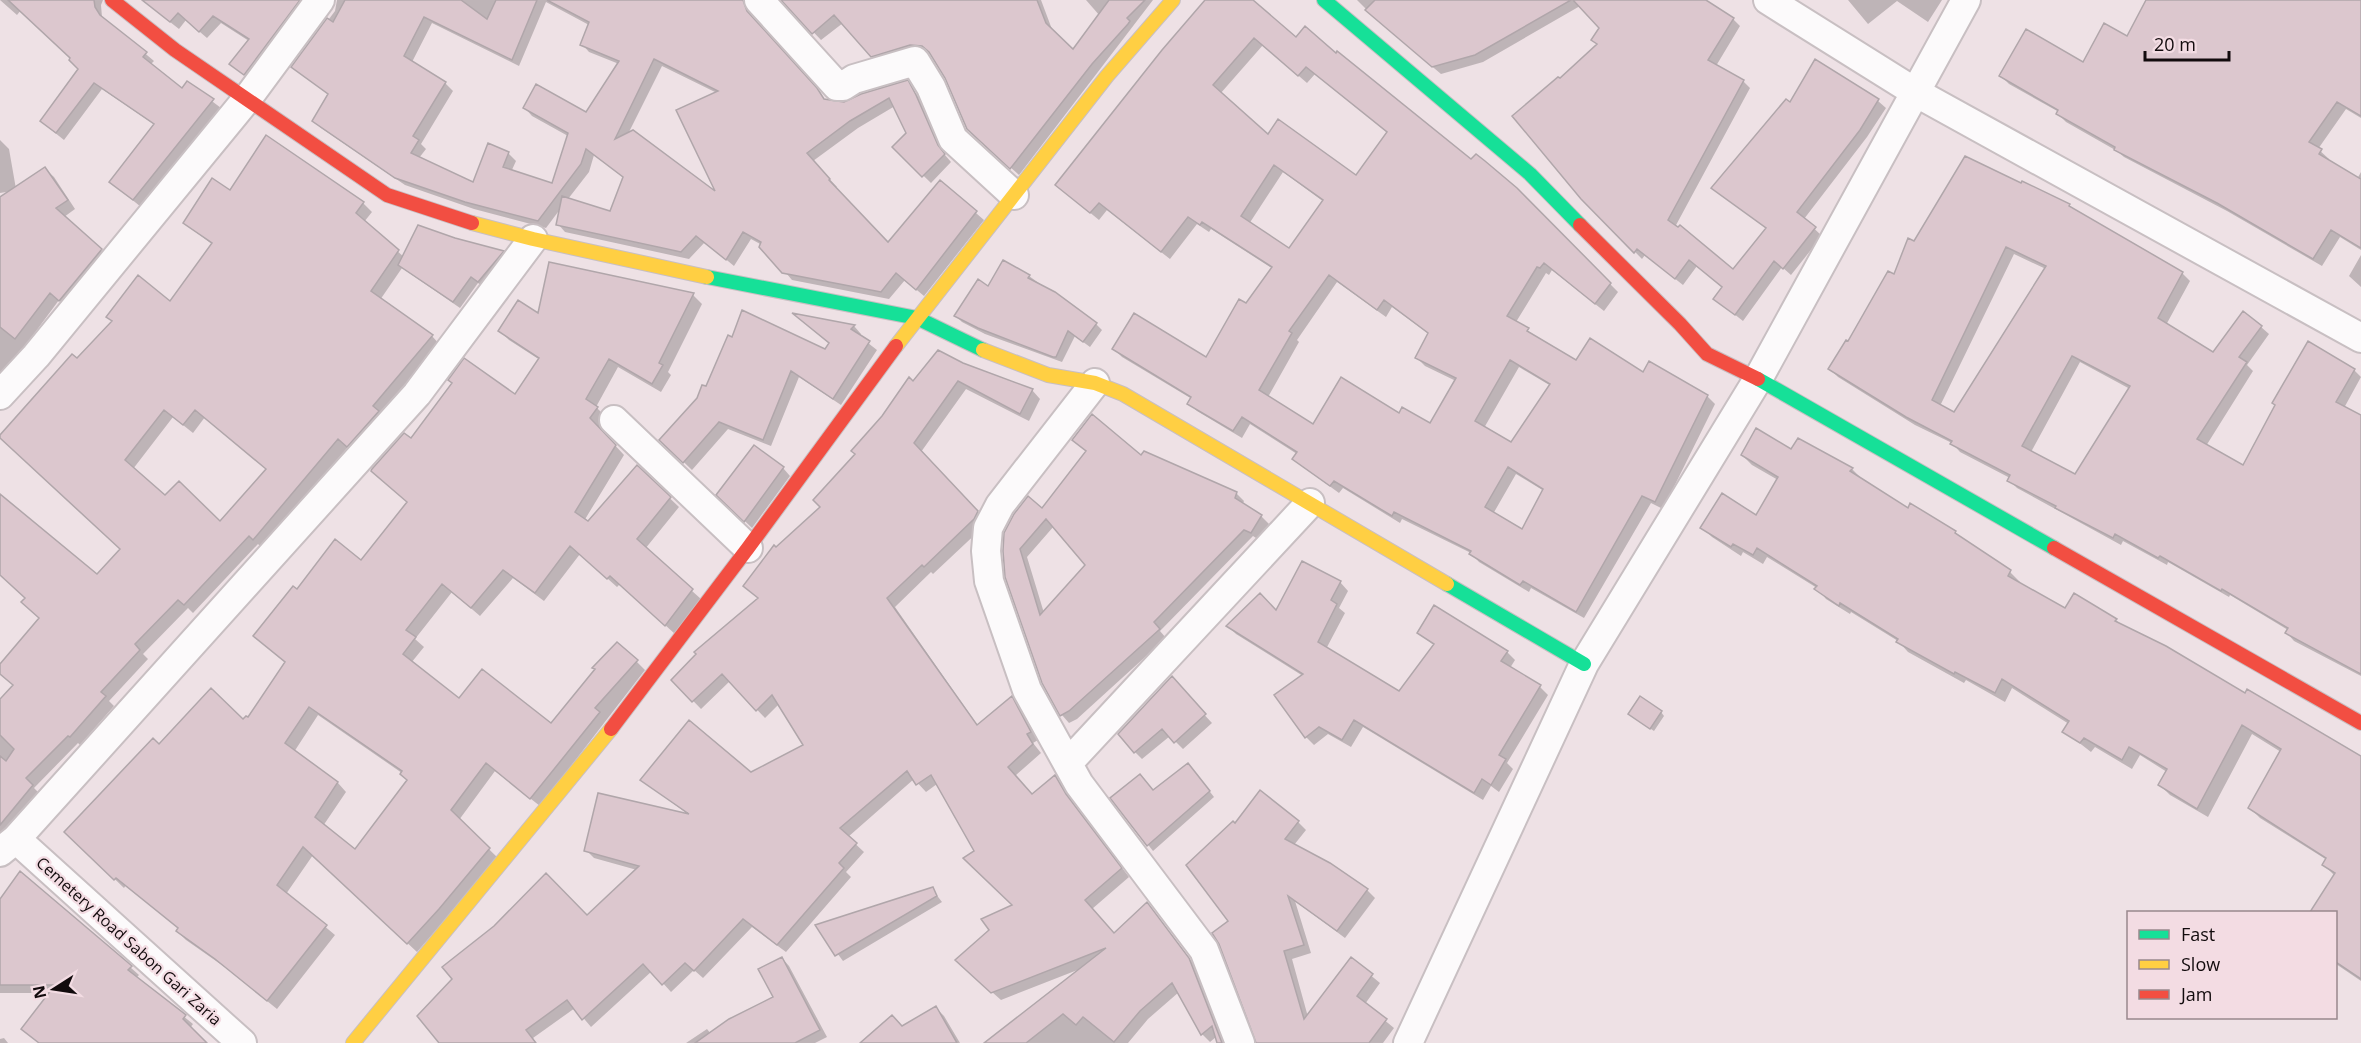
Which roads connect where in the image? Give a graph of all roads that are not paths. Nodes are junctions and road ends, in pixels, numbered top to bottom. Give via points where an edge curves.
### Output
1 (112, 0) edge
2 (320, 0) edge
3 (759, 0) edge
4 (1173, 0) edge
5 (1324, 0) edge
6 (1768, 0) edge
7 (1966, 0) edge
8 (1916, 92) junction
9 (247, 99) junction
10 (1014, 195) junction
11 (533, 238) junction
12 (917, 318) junction
13 (2361, 338) edge
14 (1758, 379) junction
15 (1095, 382) junction
16 (0, 395) edge
17 (614, 420) dead end
18 (1310, 503) junction
19 (748, 548) junction
20 (1584, 664) junction
21 (2361, 723) edge
22 (1068, 763) junction
23 (8, 846) edge
24 (242, 1043) edge
25 (353, 1043) edge
26 (1240, 1043) edge
27 (1408, 1043) edge

1 - 9 street via 175,50
2 - 9 street
3 - 10 street via 837,86 915,61 932,87 953,139
4 - 10 street via 1107,76
5 - 14 street via 1530,174 1707,354
6 - 8 street
7 - 8 street
8 - 13 street
8 - 14 street
9 - 11 street via 387,195 460,220
9 - 16 street
10 - 12 street
11 - 12 street
11 - 23 street via 417,394
12 - 15 street via 970,345 1048,375
12 - 19 street
14 - 20 street
14 - 21 street
15 - 18 street via 1123,394
15 - 22 street via 1000,505 988,528 986,551 989,581 1026,690
17 - 19 street
18 - 20 street
18 - 22 street
19 - 25 street via 592,753
20 - 27 street
22 - 26 street via 1079,784 1204,950
23 - 24 street, Cemetery Road Sabon Gari Zaria

